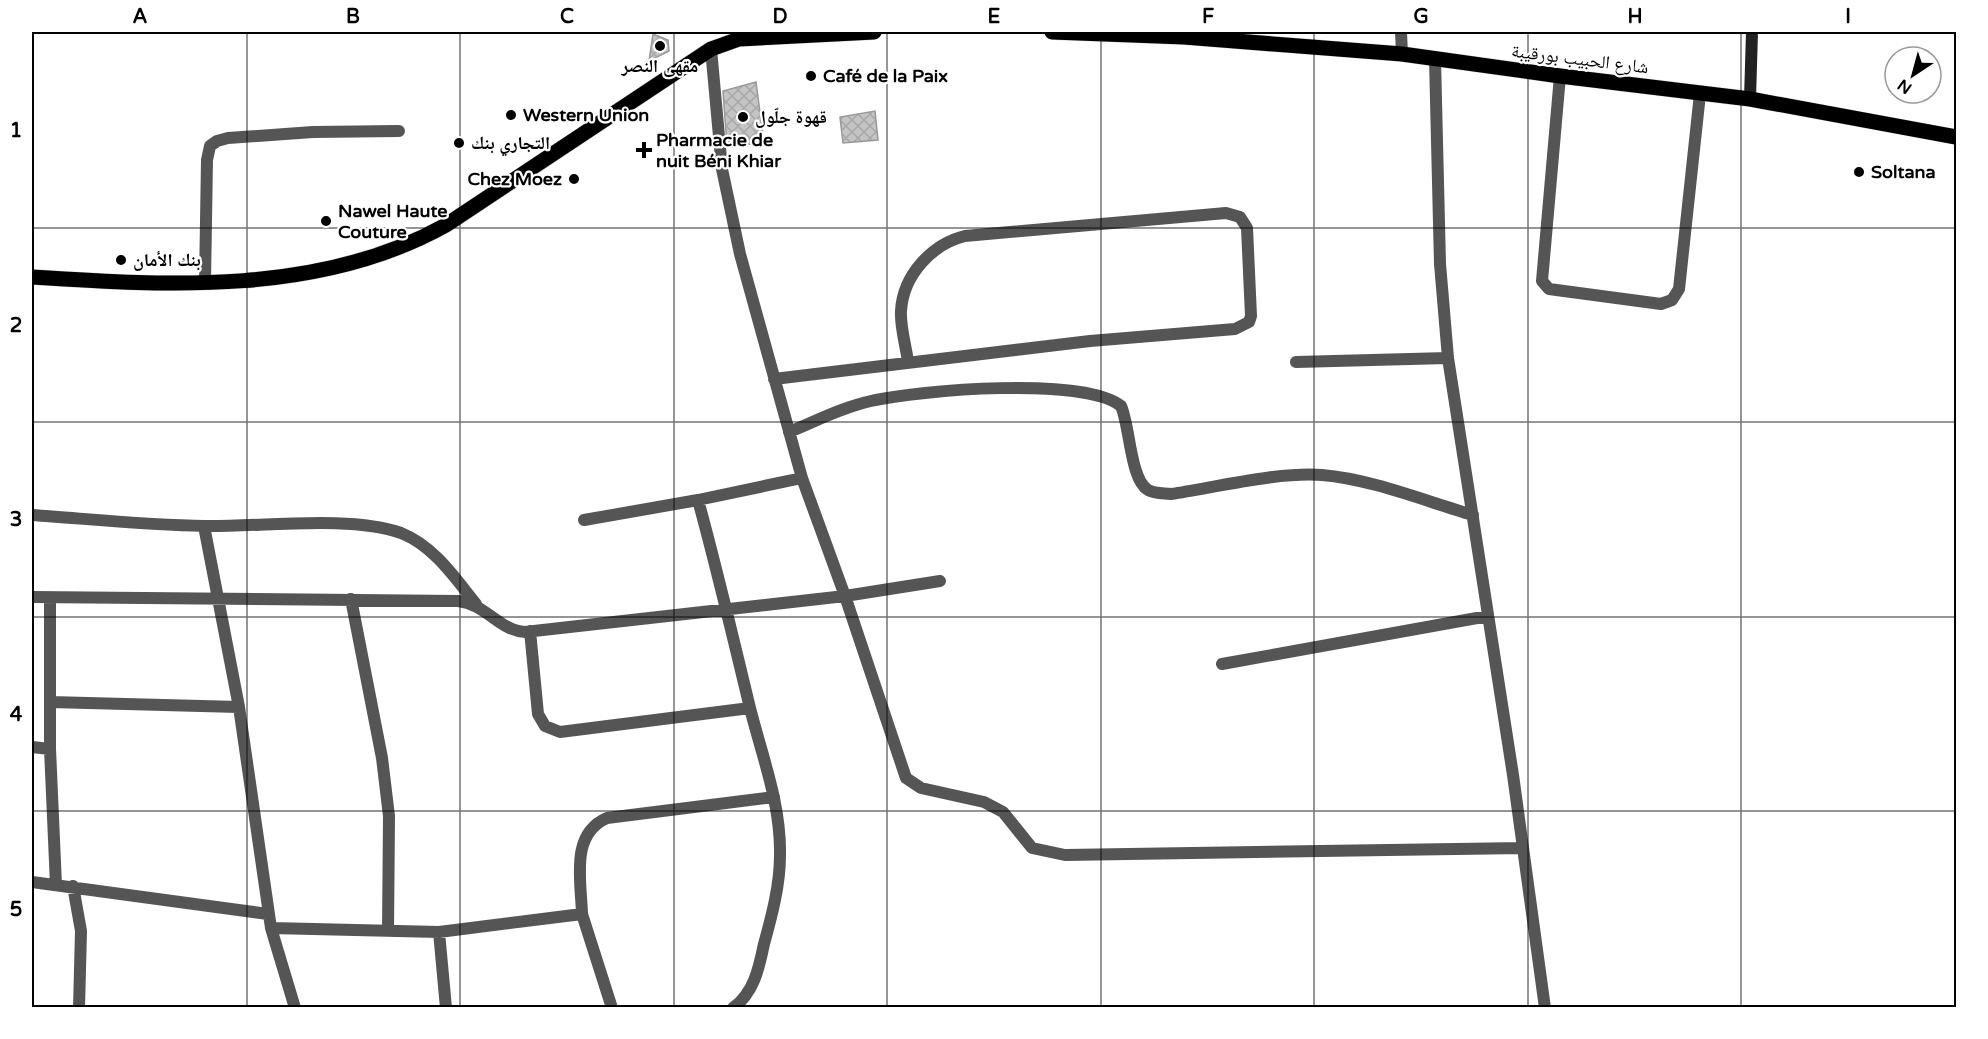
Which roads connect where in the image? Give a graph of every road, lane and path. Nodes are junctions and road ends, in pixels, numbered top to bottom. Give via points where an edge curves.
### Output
1 (874, 32) edge
2 (1052, 32) edge
3 (1401, 32) edge
4 (1752, 32) edge
5 (1184, 34) edge
6 (742, 35) edge
7 (711, 50) junction
8 (1402, 54) junction
9 (1434, 58) junction
10 (1560, 76) junction
11 (1700, 94) junction
12 (1750, 99) junction
13 (399, 131) dead end
14 (1956, 137) edge
15 (32, 277) edge
16 (205, 282) junction
17 (1448, 358) junction
18 (908, 362) junction
19 (1296, 362) dead end
20 (774, 379) junction
21 (789, 432) junction
22 (802, 478) junction
23 (698, 500) junction
24 (32, 515) edge
25 (1473, 515) junction
26 (584, 520) dead end
27 (204, 526) junction
28 (940, 581) dead end
29 (845, 596) junction
30 (32, 597) edge
31 (217, 598) junction
32 (50, 599) junction
33 (351, 599) junction
34 (476, 604) junction
35 (728, 607) junction
36 (1488, 616) junction
37 (530, 631) junction
38 (1222, 664) dead end
39 (50, 702) junction
40 (239, 707) junction
41 (750, 708) junction
42 (32, 747) edge
43 (50, 749) junction
44 (774, 797) junction
45 (1523, 848) junction
46 (32, 882) edge
47 (56, 885) junction
48 (74, 886) junction
49 (268, 914) junction
50 (582, 914) junction
51 (271, 928) junction
52 (388, 931) junction
53 (439, 932) junction
54 (79, 1008) edge
55 (295, 1008) edge
56 (446, 1008) edge
57 (612, 1008) edge
58 (733, 1008) edge
59 (1545, 1008) edge

1 - 6 main road
2 - 5 main road, شارع الحبيب بورقيبة
3 - 8 street
4 - 12 street
5 - 8 main road, شارع الحبيب بورقيبة
6 - 7 main road
7 - 16 main road via 446,225 400,248 324,271
7 - 20 street via 722,169 732,223
8 - 9 main road, شارع الحبيب بورقيبة
9 - 10 main road, شارع الحبيب بورقيبة
9 - 17 street via 1440,264
10 - 11 main road, شارع الحبيب بورقيبة
10 - 11 street via 1543,284 1550,289 1661,304 1672,300 1679,289
11 - 12 main road, شارع الحبيب بورقيبة
12 - 14 main road, شارع الحبيب بورقيبة
13 - 16 street via 281,134 228,138 214,143 207,160
15 - 16 main road
17 - 19 street
17 - 25 street
18 - 18 street via 1243,326 1251,316 1247,228 1240,217 1226,213 965,236 942,243 922,262 902,303
18 - 20 street
20 - 21 street
21 - 22 street
21 - 25 street via 867,402 893,397 1019,388 1092,394 1121,406 1139,478 1153,493 1171,494 1292,476 1322,476 1350,480
22 - 23 street
22 - 29 street
23 - 26 street
23 - 35 street
24 - 27 street
25 - 36 street
27 - 31 street
27 - 34 street via 326,524 402,534 431,552
28 - 29 street
29 - 35 street
29 - 45 street via 906,778 921,788 973,797 995,807 1011,819 1027,844 1038,850 1083,855
30 - 32 street
31 - 32 street
31 - 33 street
31 - 40 street
32 - 39 street
33 - 34 street
33 - 52 street via 382,758 389,816
34 - 37 street via 517,632
35 - 37 street
35 - 41 street
36 - 38 street
36 - 45 street
37 - 41 street via 538,714 545,726 560,732
39 - 40 street
39 - 43 street
40 - 49 street
41 - 44 street
42 - 43 street
43 - 47 street
44 - 50 street via 598,822 587,833 582,851
44 - 58 street via 780,855 774,903 758,970 743,1001
45 - 59 street
46 - 47 street
47 - 48 street
48 - 49 street
48 - 54 street via 81,931
49 - 51 street
50 - 53 street
50 - 57 street
51 - 52 street
51 - 55 street
52 - 53 street
53 - 56 street

